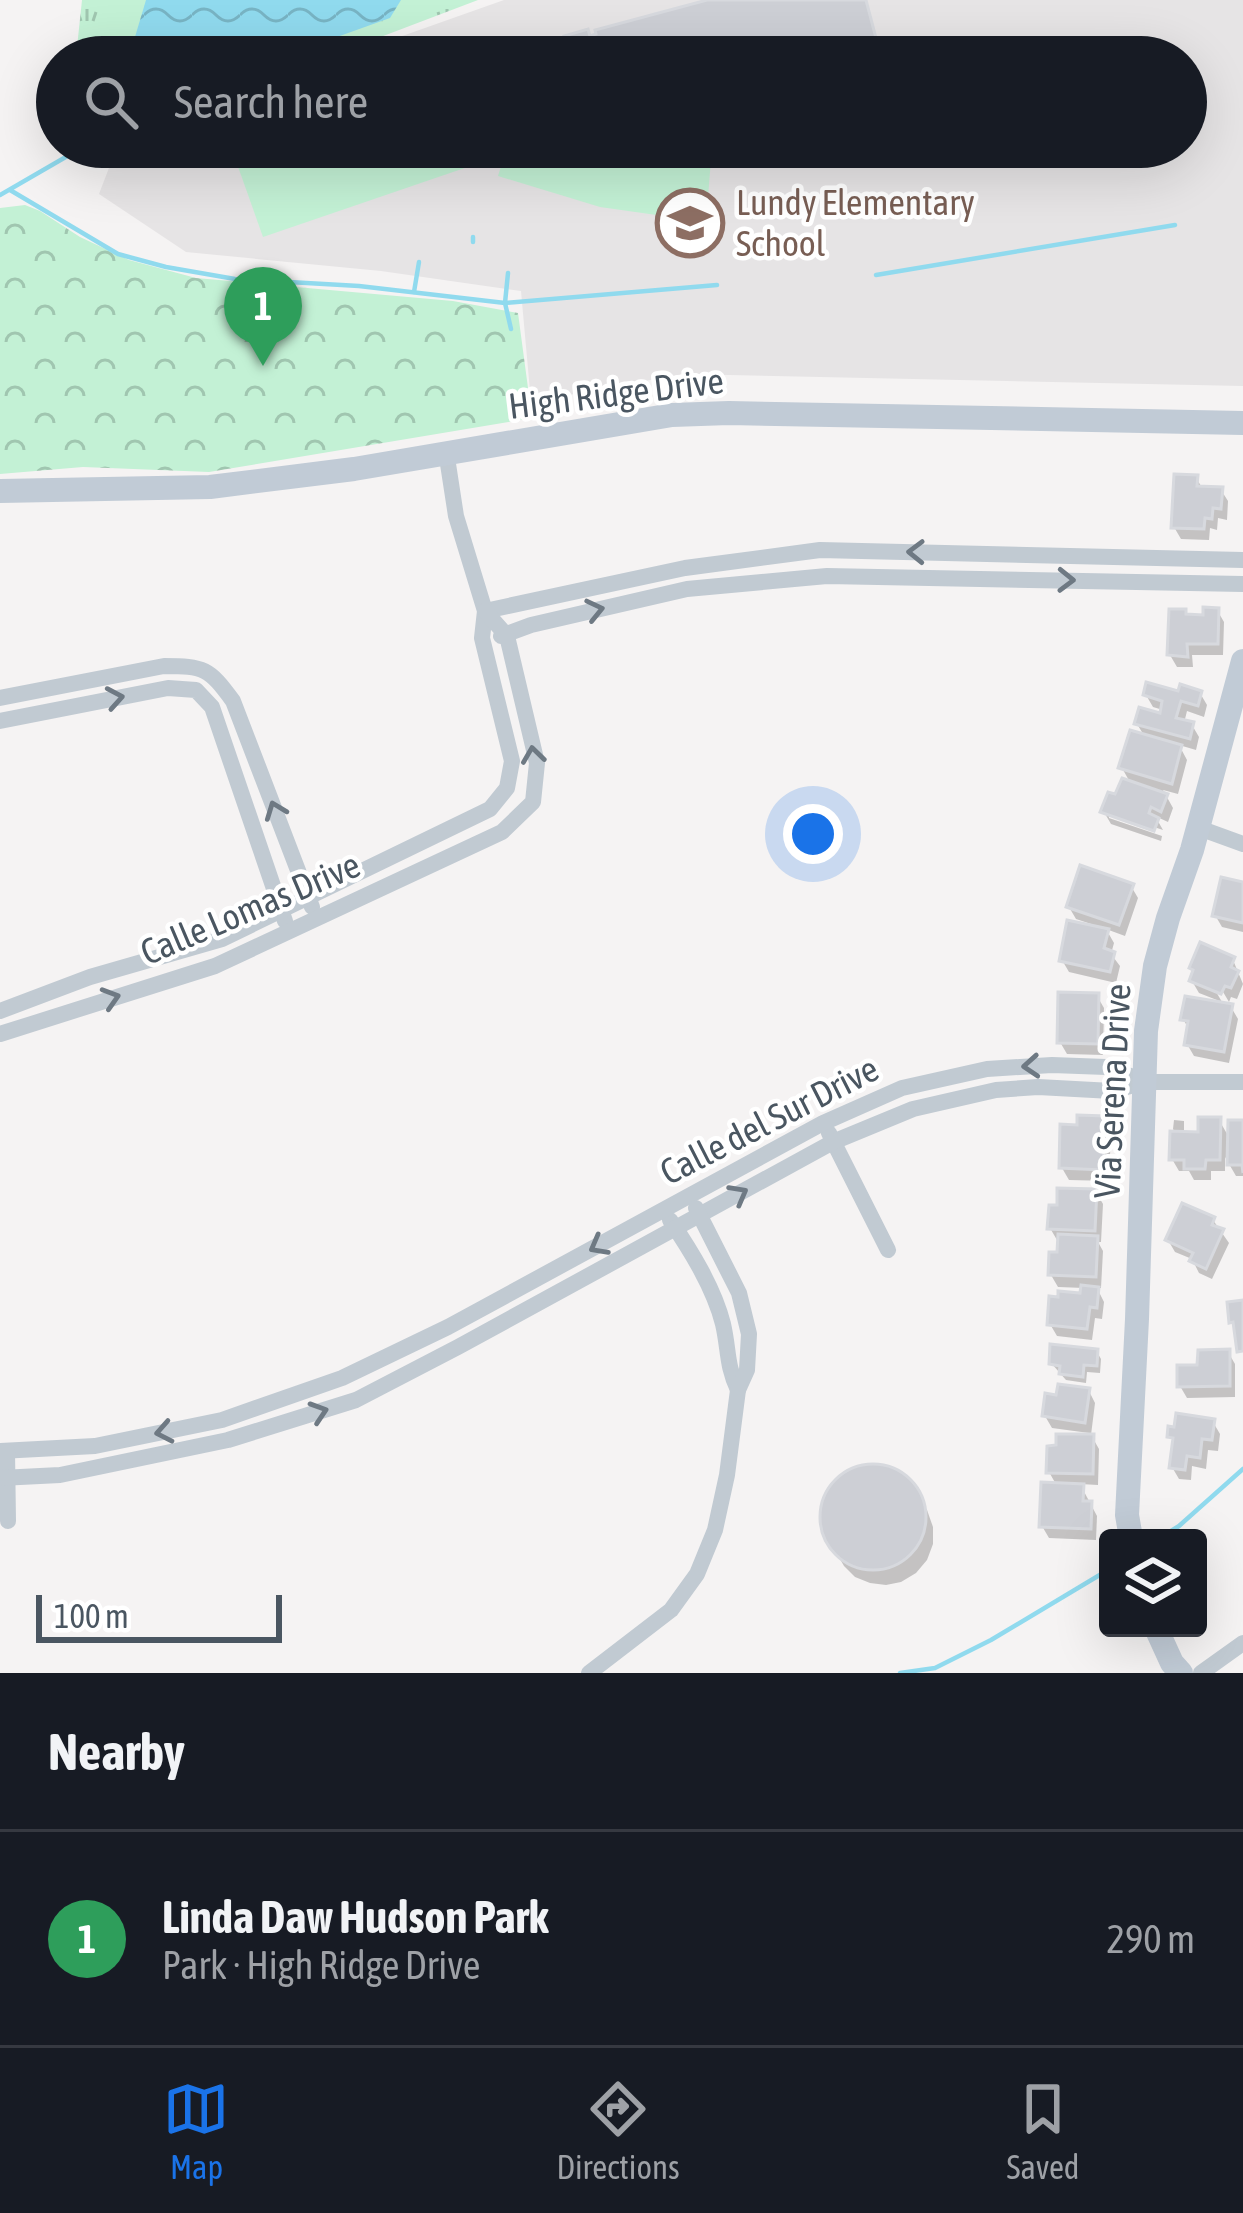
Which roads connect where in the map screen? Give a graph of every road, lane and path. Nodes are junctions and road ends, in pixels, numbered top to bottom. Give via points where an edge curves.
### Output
1 (1243, 423) edge
2 (446, 452) junction
3 (0, 491) edge
4 (1008, 554) junction
5 (742, 560) junction
6 (1235, 560) edge
7 (1007, 579) junction
8 (744, 584) junction
9 (1243, 584) edge
10 (485, 611) junction
11 (507, 636) junction
12 (482, 638) junction
13 (1243, 661) edge
14 (202, 670) junction
15 (196, 690) junction
16 (0, 698) edge
17 (0, 722) edge
18 (507, 788) junction
19 (533, 802) junction
20 (1198, 827) junction
21 (432, 838) junction
22 (1243, 844) edge
23 (444, 859) junction
24 (308, 898) junction
25 (282, 910) junction
26 (316, 919) junction
27 (289, 932) junction
28 (2, 1011) edge
29 (4, 1032) edge
30 (1145, 1082) junction
31 (1243, 1082) edge
32 (823, 1123) junction
33 (833, 1142) junction
34 (689, 1196) junction
35 (664, 1210) junction
36 (700, 1215) junction
37 (676, 1229) junction
38 (888, 1250) dead end
39 (448, 1327) junction
40 (749, 1334) junction
41 (724, 1337) junction
42 (458, 1347) junction
43 (738, 1390) junction
44 (222, 1420) junction
45 (228, 1440) junction
46 (3, 1451) edge
47 (3, 1478) edge
48 (8, 1520) dead end
49 (1130, 1529) edge
50 (1160, 1637) edge
51 (1243, 1643) edge
52 (589, 1673) edge
53 (1181, 1673) edge
54 (1201, 1673) edge

1 - 2 street, High Ridge Drive via 672,415
2 - 3 street, High Ridge Drive via 210,487
2 - 10 street
4 -> 5 street via 820,550
4 - 6 street
4 - 7 street
5 - 8 street
5 - 10 street
7 - 8 street via 827,576
7 -> 9 street
11 -> 8 street via 687,589
10 - 11 street
10 - 12 street
11 - 12 street
19 -> 11 street via 537,763
12 - 18 street via 512,761
13 - 20 street, Via Serena Drive
14 - 15 street
14 - 16 street via 164,667
24 -> 14 street via 232,701
17 -> 15 street via 168,688
15 - 25 street via 212,707
18 - 19 street
18 - 21 street, Calle Lomas Drive via 490,809
19 - 23 street, Calle Lomas Drive via 502,832
20 - 22 street
20 - 30 street, Via Serena Drive via 1155,966
21 - 23 street
21 - 24 street, Calle Lomas Drive
23 - 26 street, Calle Lomas Drive
24 - 25 street, Calle Lomas Drive
24 - 26 street
25 - 27 street
25 - 28 street, Calle Lomas Drive via 222,940
26 - 27 street, Calle Lomas Drive
29 -> 27 street, Calle Lomas Drive via 215,966
28 - 29 street, Calle Lomas Drive
30 - 31 street, Calle del Sur Drive
30 -> 32 street, Calle del Sur Drive via 1106,1067 987,1069 902,1088
30 - 33 street, Calle del Sur Drive via 1112,1091 1038,1087 961,1096
30 - 49 street, Via Serena Drive
32 - 33 street
32 - 34 street, Calle del Sur Drive
36 -> 33 street, Calle del Sur Drive
33 - 38 street
34 - 35 street, Calle del Sur Drive
34 - 36 street
35 - 37 street
35 -> 39 street, Calle del Sur Drive
36 - 37 street, Calle del Sur Drive
36 - 40 street via 740,1293
37 - 41 street via 708,1286
37 - 42 street, Calle del Sur Drive
39 - 42 street
39 - 44 street, Calle del Sur Drive via 342,1378
40 - 41 street
40 - 43 street
41 - 43 street
45 -> 42 street, Calle del Sur Drive via 356,1400
43 - 52 street via 716,1530 697,1574 671,1610
44 - 45 street
44 -> 46 street, Calle del Sur Drive via 95,1445
45 - 47 street, Calle del Sur Drive via 60,1475
46 - 47 street
47 - 48 street
50 - 53 street
51 - 54 street

